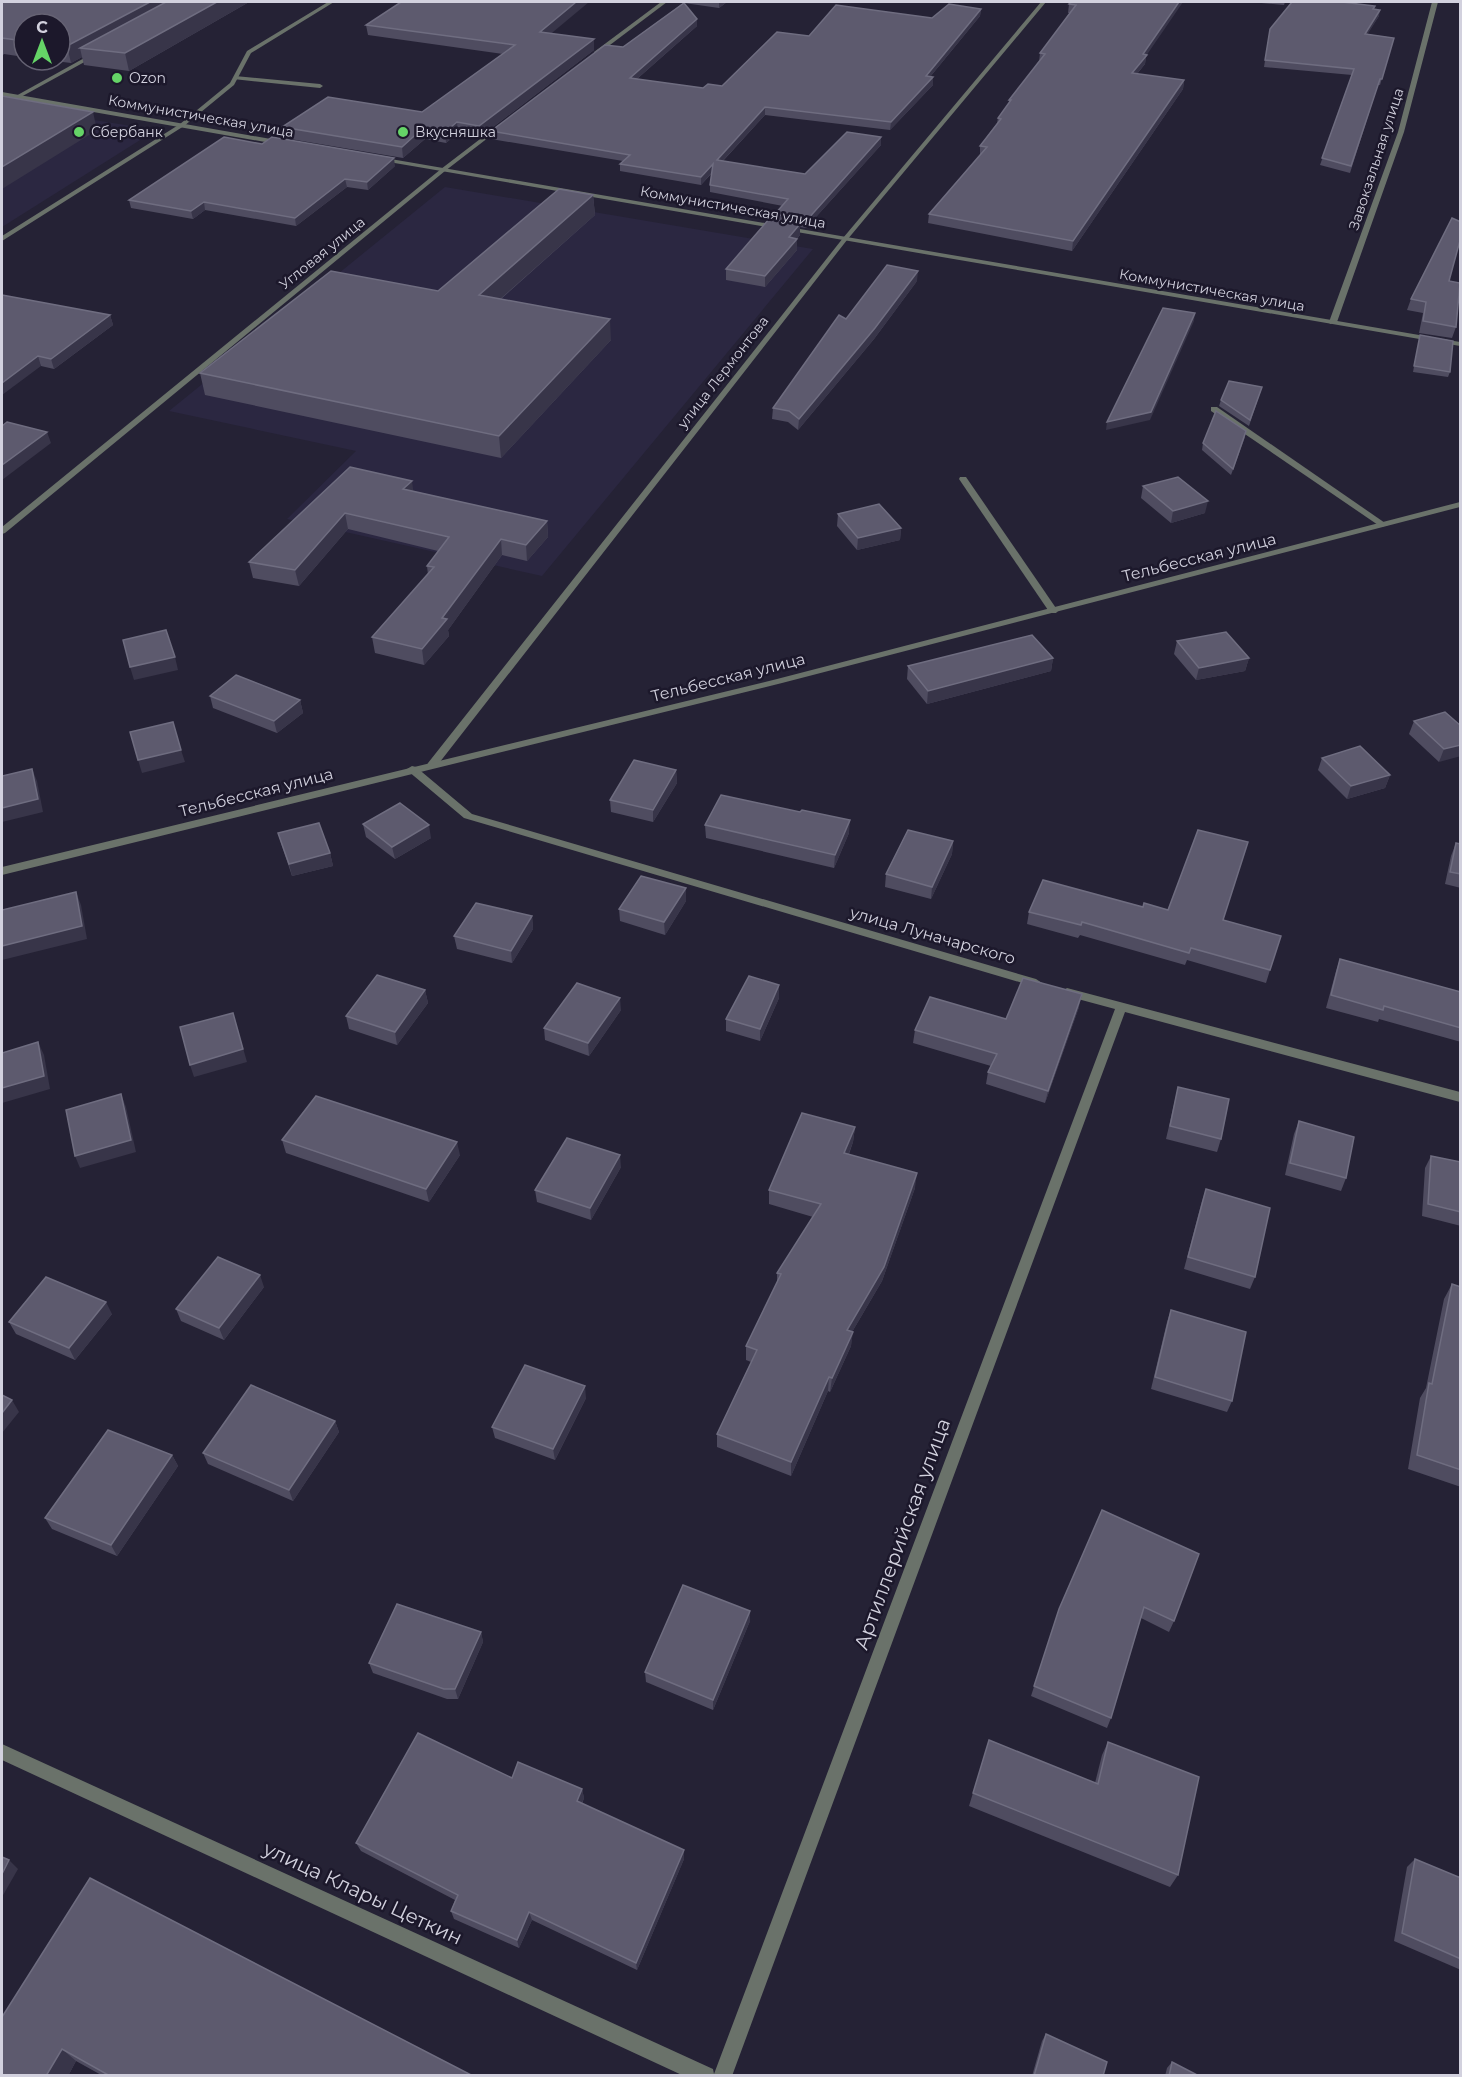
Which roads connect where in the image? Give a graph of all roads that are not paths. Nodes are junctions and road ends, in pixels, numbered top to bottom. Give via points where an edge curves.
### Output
1 (331, 2) edge
2 (664, 2) edge
3 (1043, 2) edge
4 (1435, 2) edge
5 (100, 51) edge
6 (589, 59) edge
7 (235, 78) junction
8 (320, 86) dead end
9 (2, 94) edge
10 (17, 97) junction
11 (513, 116) edge
12 (182, 125) junction
13 (295, 145) edge
14 (375, 158) edge
15 (443, 170) junction
16 (2, 239) edge
17 (845, 239) junction
18 (1333, 322) junction
19 (1461, 344) edge
20 (1214, 409) edge
21 (963, 479) dead end
22 (1461, 505) edge
23 (1384, 525) junction
24 (2, 531) edge
25 (1053, 610) junction
26 (432, 765) junction
27 (412, 769) junction
28 (2, 870) edge
29 (1121, 1008) junction
30 (1461, 1097) edge
31 (2, 1752) edge
32 (706, 2076) edge
33 (723, 2076) edge

1 - 7 street via 249,52
2 - 6 street
3 - 17 street, улица Лермонтова
4 - 18 street, Завокзальная улица via 1401,132
5 - 10 street
7 - 8 street
7 - 12 street
9 - 10 street, Коммунистическая улица
10 - 12 street, Коммунистическая улица
11 - 15 street, Угловая улица
12 - 13 street, Коммунистическая улица
12 - 16 street
14 - 15 street, Коммунистическая улица
15 - 17 street, Коммунистическая улица
15 - 24 street, Угловая улица
17 - 18 street, Коммунистическая улица
17 - 26 street, улица Лермонтова
18 - 19 street, Коммунистическая улица
20 - 23 street
21 - 25 street
22 - 23 street, Тельбесская улица
23 - 25 street, Тельбесская улица
25 - 26 street, Тельбесская улица
26 - 27 street, Тельбесская улица
27 - 28 street, Тельбесская улица
27 - 29 street, улица Луначарского via 468,816
29 - 30 street, улица Луначарского
29 - 33 street, Артиллерийская улица
31 - 32 street, улица Клары Цеткин

